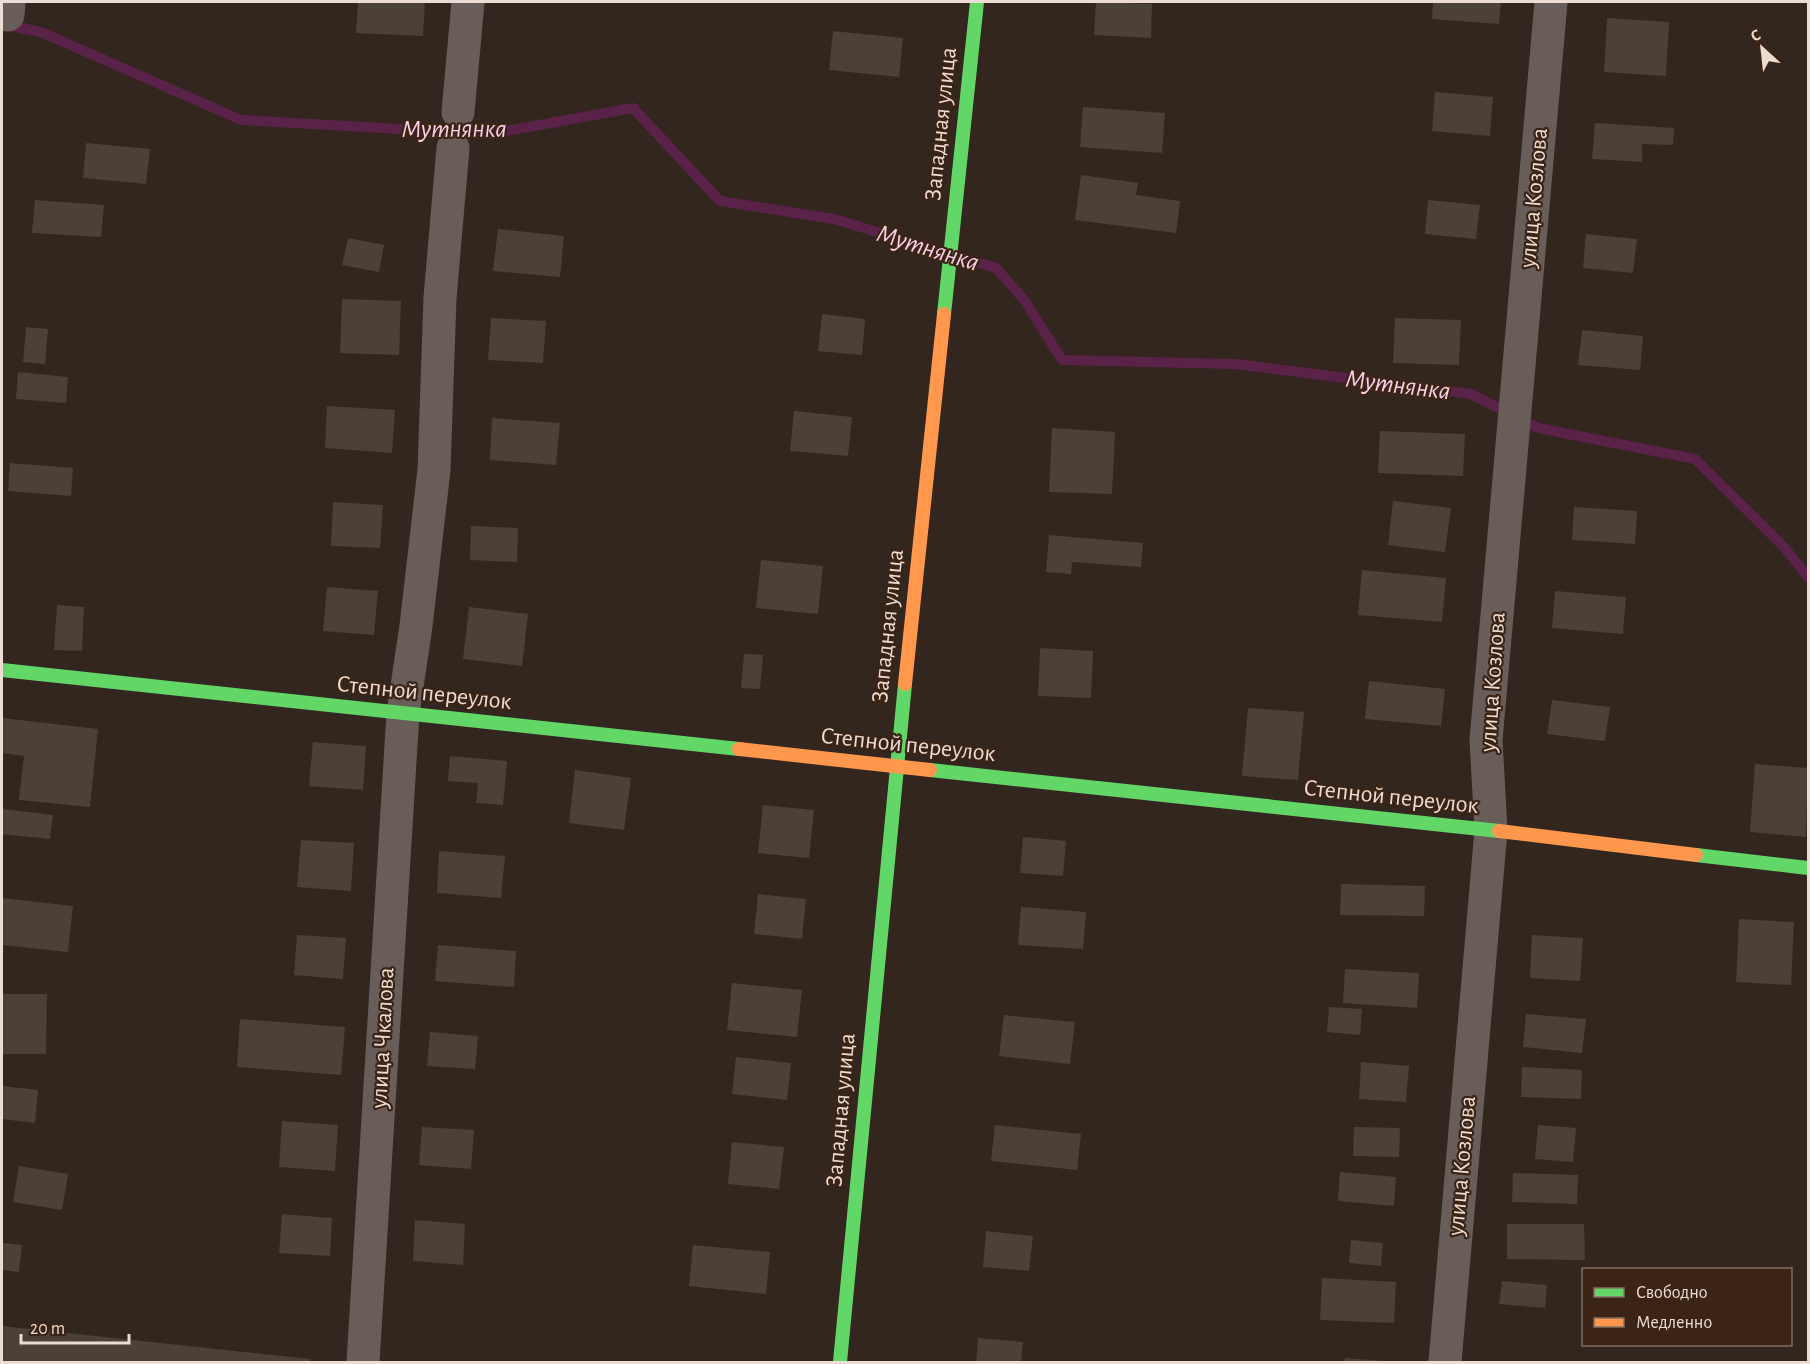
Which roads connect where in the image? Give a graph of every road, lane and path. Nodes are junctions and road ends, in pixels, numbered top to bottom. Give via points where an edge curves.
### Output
1 (468, 2) edge
2 (977, 2) edge
3 (1551, 2) edge
4 (458, 112) dead end
5 (453, 148) dead end
6 (2, 670) edge
7 (403, 713) junction
8 (896, 766) junction
9 (1491, 830) junction
10 (1809, 868) edge
11 (363, 1362) edge
12 (840, 1362) edge
13 (1446, 1362) edge

1 - 4 street
2 - 8 street, Западная улица
3 - 9 street, улица Козлова via 1486,740
5 - 7 street, улица Чкалова via 440,298 434,470
6 - 7 street, Степной переулок
7 - 8 street, Степной переулок
7 - 11 street, улица Чкалова
8 - 9 street, Степной переулок
8 - 12 street, Западная улица
9 - 10 street, Степной переулок
9 - 13 street, улица Козлова

